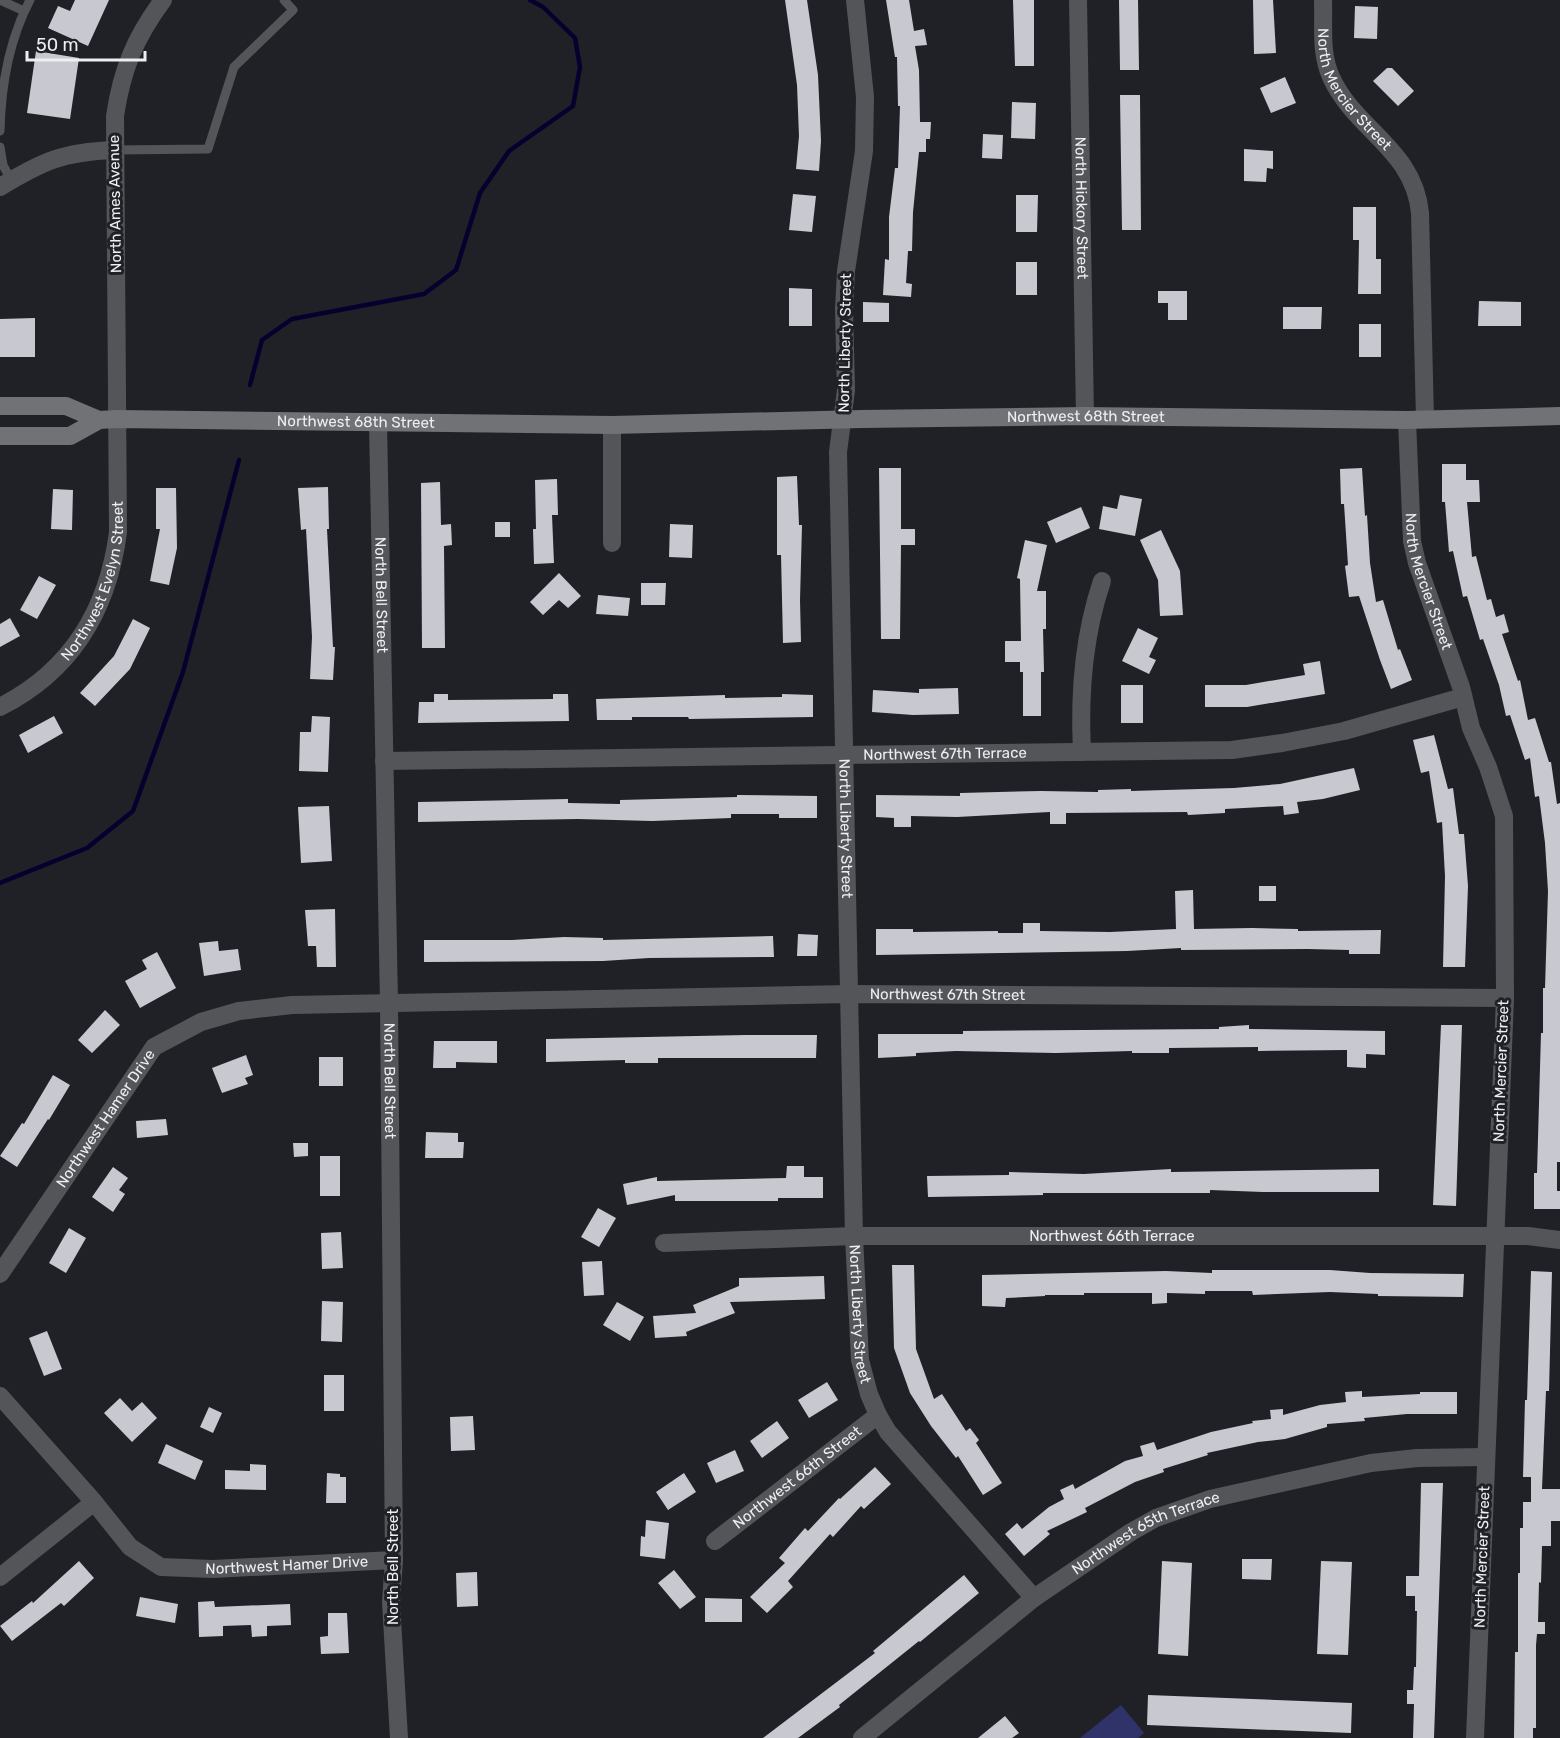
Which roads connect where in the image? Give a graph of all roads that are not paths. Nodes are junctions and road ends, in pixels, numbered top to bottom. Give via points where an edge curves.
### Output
1 (0, 0) edge
2 (30, 0) edge
3 (163, 0) edge
4 (284, 0) edge
5 (855, 0) edge
6 (1078, 0) edge
7 (1323, 0) edge
8 (24, 11) junction
9 (0, 131) edge
10 (0, 147) edge
11 (114, 150) junction
12 (6, 184) edge
13 (0, 406) edge
14 (1560, 408) edge
15 (1085, 416) junction
16 (1560, 417) edge
17 (108, 419) junction
18 (1416, 419) junction
19 (843, 420) junction
20 (378, 423) junction
21 (612, 425) junction
22 (0, 436) edge
23 (612, 543) dead end
24 (1102, 581) dead end
25 (1463, 697) junction
26 (0, 707) edge
27 (1082, 752) junction
28 (845, 754) junction
29 (384, 761) junction
30 (849, 994) junction
31 (1505, 998) junction
32 (389, 1003) junction
33 (854, 1236) junction
34 (1494, 1236) junction
35 (1560, 1240) edge
36 (664, 1243) dead end
37 (0, 1274) edge
38 (0, 1396) edge
39 (878, 1415) junction
40 (1486, 1457) junction
41 (94, 1502) junction
42 (715, 1541) dead end
43 (394, 1560) junction
44 (0, 1577) edge
45 (1034, 1598) junction
46 (399, 1738) edge
47 (862, 1738) edge
48 (1475, 1738) edge

1 - 8 lane
2 - 8 lane
3 - 11 street, North Ames Avenue via 142,29 124,71 115,116
4 - 11 lane via 293,10 234,67 208,149
5 - 19 street, North Liberty Street via 864,87 864,151 846,271
6 - 15 street, North Hickory Street
7 - 18 street, North Mercier Street via 1324,56 1330,75 1346,103 1403,163 1417,192 1420,213
8 - 9 lane via 8,61
10 - 12 lane
11 - 12 street via 56,157
11 - 17 street, North Ames Avenue
13 - 17 main road, Northwest 68th Street via 66,406
14 - 16 lane
15 - 18 main road, Northwest 68th Street
15 - 19 main road, Northwest 68th Street
16 - 18 main road, Northwest 68th Street
17 - 20 main road, Northwest 68th Street
17 - 22 main road, Northwest 68th Street via 70,436
17 - 26 street, Northwest Evelyn Street via 118,532 107,587 96,613 58,666
18 - 25 street, North Mercier Street via 1412,541
19 - 21 main road, Northwest 68th Street
19 - 28 street, North Liberty Street via 838,452
20 - 21 main road, Northwest 68th Street
20 - 29 street, North Bell Street
21 - 23 street
24 - 27 street via 1082,678
25 - 27 street, Northwest 67th Terrace via 1344,731 1282,743 1232,750
25 - 31 street, North Mercier Street via 1504,816
27 - 28 street, Northwest 67th Terrace
28 - 29 street, Northwest 67th Terrace
28 - 30 street, North Liberty Street
29 - 32 street, North Bell Street
30 - 31 street, Northwest 67th Street
30 - 32 street, Northwest 67th Street
30 - 33 street, North Liberty Street
31 - 34 street, North Mercier Street
32 - 37 street, Northwest Hamer Drive via 274,1006 239,1011 201,1022 154,1047
32 - 43 street, North Bell Street
33 - 34 street, Northwest 66th Terrace
33 - 36 street, Northwest 66th Terrace
33 - 39 street, North Liberty Street via 860,1360
34 - 35 street, Northwest 66th Terrace
34 - 40 street, North Mercier Street
38 - 41 street, Northwest Hamer Drive
39 - 42 street, Northwest 66th Street
39 - 45 street, North Liberty Street via 888,1432
40 - 45 street, Northwest 65th Terrace via 1371,1463 1201,1502 1156,1518 1131,1532
40 - 48 street, North Mercier Street
41 - 43 street, Northwest Hamer Drive via 130,1547 161,1567 213,1569
41 - 44 street
43 - 46 street, North Bell Street via 392,1602
45 - 47 street, Northwest 65th Terrace

